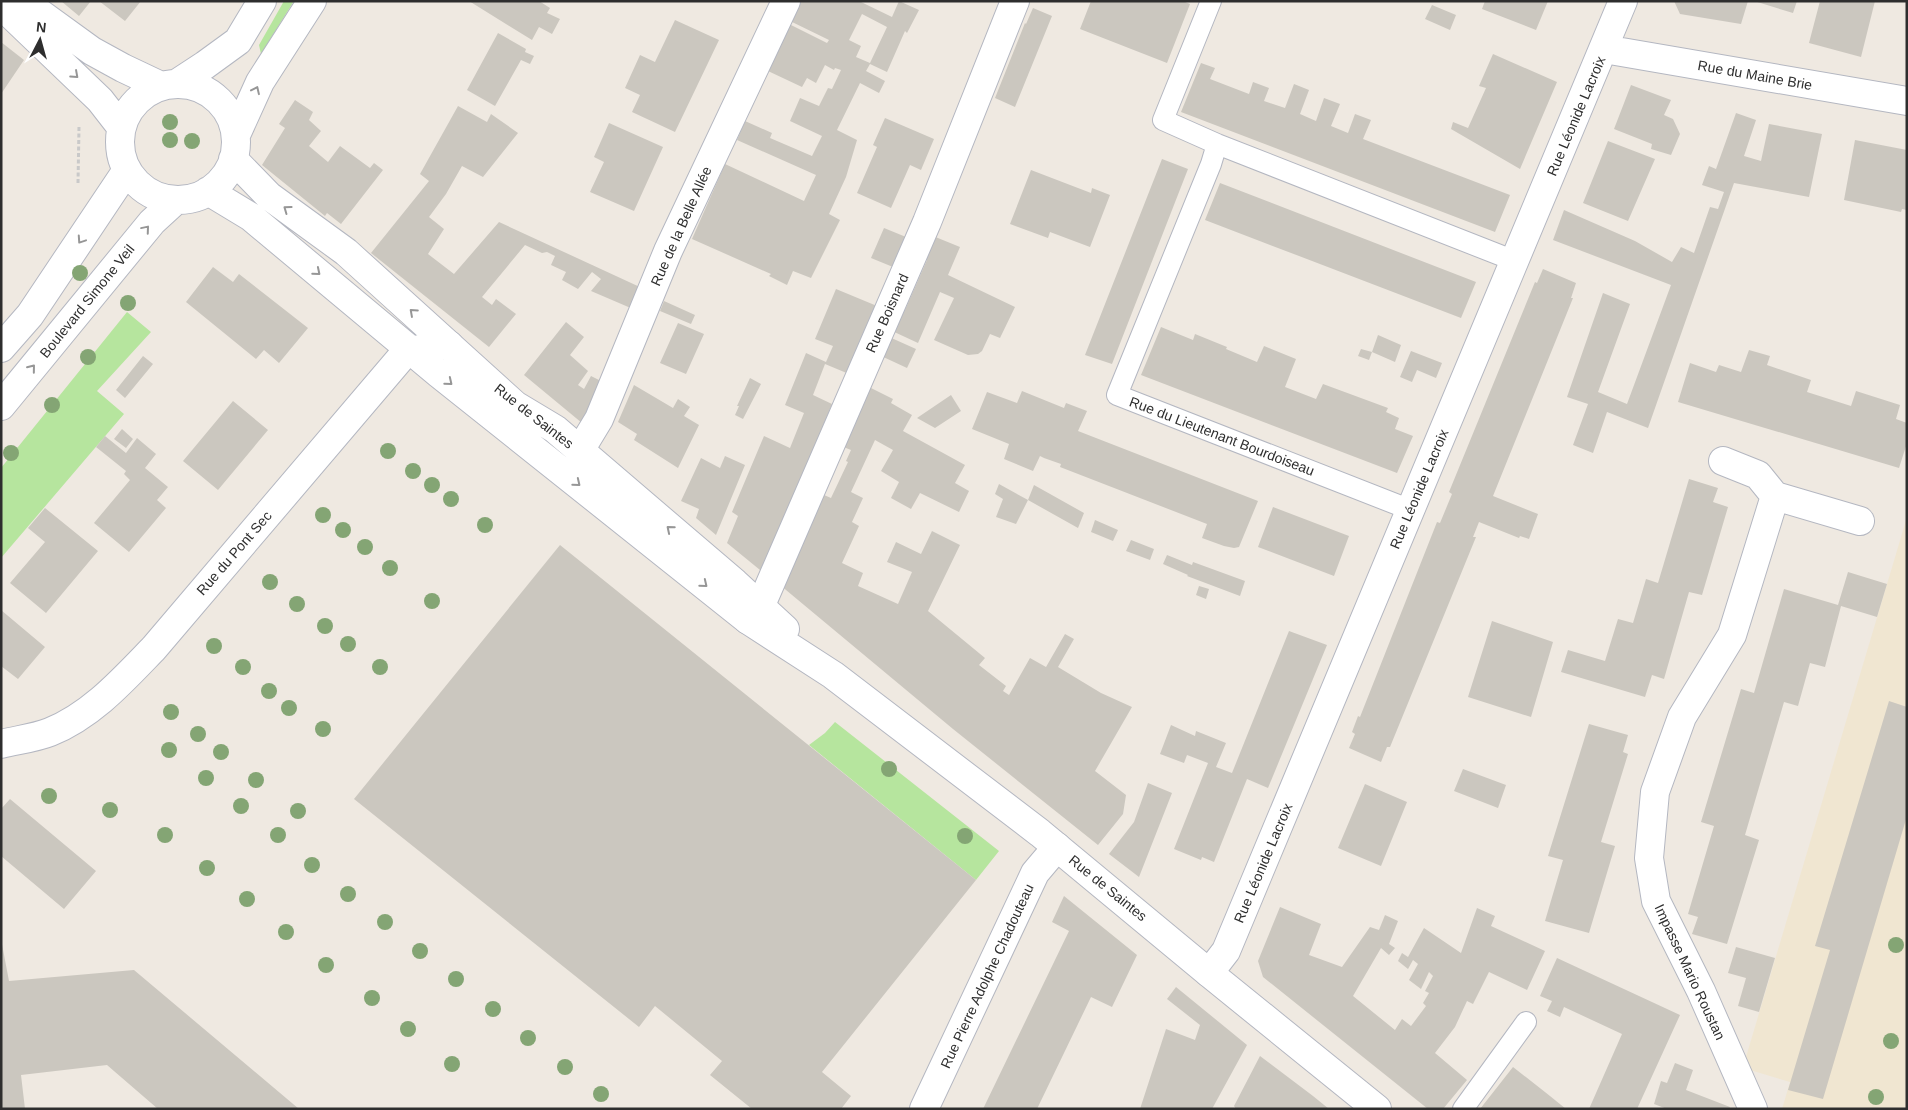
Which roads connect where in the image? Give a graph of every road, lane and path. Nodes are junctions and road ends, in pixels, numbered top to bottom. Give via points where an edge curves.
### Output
1 (23, 1) edge
2 (262, 1) edge
3 (312, 1) edge
4 (786, 1) edge
5 (1014, 1) edge
6 (1211, 1) edge
7 (1623, 1) edge
8 (1, 5) edge
9 (1604, 49) junction
10 (168, 85) junction
11 (1907, 101) edge
12 (79, 126) dead end
13 (121, 127) junction
14 (1217, 144) junction
15 (235, 147) junction
16 (126, 170) junction
17 (208, 191) junction
18 (78, 192) dead end
19 (176, 200) junction
20 (1515, 261) junction
21 (449, 345) junction
22 (1, 348) edge
23 (412, 350) junction
24 (1, 406) edge
25 (579, 452) junction
26 (1723, 462) dead end
27 (1775, 496) junction
28 (1411, 510) junction
29 (1860, 521) dead end
30 (754, 613) junction
31 (1, 744) edge
32 (1057, 847) junction
33 (1209, 974) junction
34 (1526, 1022) dead end
35 (924, 1109) edge
36 (1377, 1109) edge
37 (1463, 1109) edge
38 (1753, 1109) edge

1 - 10 street via 92,51 122,68
2 - 10 street via 238,40 205,65
15 -> 3 street via 260,82
4 - 25 street, Rue de la Belle Allée via 668,251 599,419
5 - 30 street, Rue Boisnard via 927,222
6 - 14 lane via 1163,120
7 - 9 street, Rue Léonide Lacroix
8 -> 13 street via 100,100
9 - 11 street, Rue du Maine Brie
9 - 20 street, Rue Léonide Lacroix
10 - 13 street via 144,95 130,109
10 - 15 street via 193,86 222,104 231,118
12 - 18 path
13 - 16 street via 121,156
14 - 20 lane
14 - 28 lane, Rue du Lieutenant Bourdoiseau via 1117,396
15 - 17 street via 228,172
21 -> 15 street, Rue de Saintes via 346,252 269,196
16 - 19 street via 148,192
16 -> 22 street via 30,315
17 - 19 street via 193,198
17 -> 23 street, Rue de Saintes via 251,217
24 -> 19 street, Boulevard Simone Veil via 152,222
20 - 28 street, Rue Léonide Lacroix
21 - 23 street
21 - 25 street, Rue de Saintes via 515,405 555,429
23 -> 30 street, Rue de Saintes
23 - 31 street, Rue du Pont Sec via 401,358 121,683 86,712 50,732
30 -> 25 street, Rue de Saintes
26 - 27 street via 1758,475
27 - 29 street
27 - 38 street, Impasse Mario Roustan via 1732,635 1682,717 1654,792 1649,858 1656,901 1701,991
28 - 33 street, Rue Léonide Lacroix via 1226,951
30 - 32 street, Rue de Saintes
32 - 33 street, Rue de Saintes
32 - 35 street, Rue Pierre Adolphe Chadouteau via 1035,873
33 - 36 street, Rue de Saintes
34 - 37 lane

